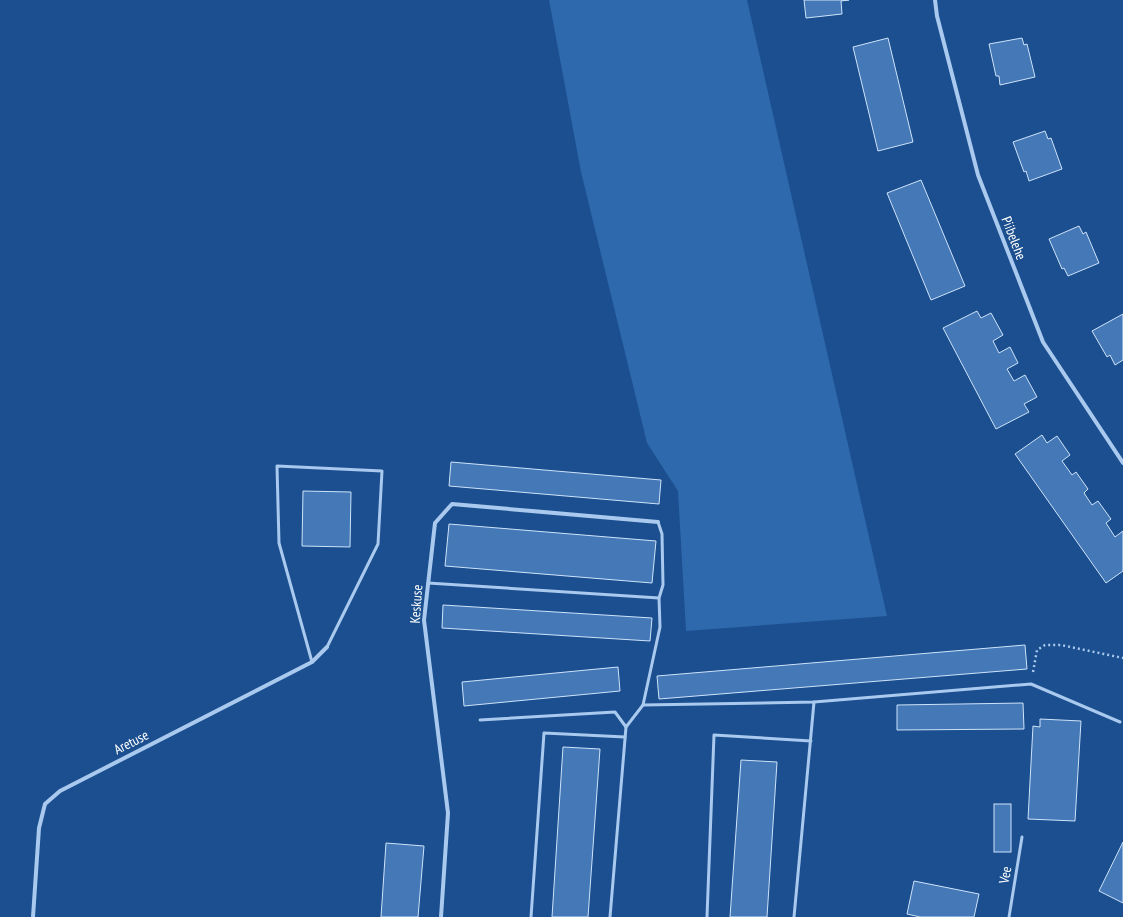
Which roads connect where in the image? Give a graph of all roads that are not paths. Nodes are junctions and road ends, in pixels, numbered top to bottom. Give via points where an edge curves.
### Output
1 (935, 0) edge
2 (1123, 463) edge
3 (658, 522) joint
4 (428, 583) junction
5 (659, 598) junction
6 (327, 647) joint
7 (312, 662) junction
8 (814, 702) junction
9 (643, 705) junction
10 (480, 720) dead end
11 (1120, 722) dead end
12 (626, 727) junction
13 (625, 737) junction
14 (811, 741) junction
15 (1022, 836) dead end
16 (33, 917) edge
17 (441, 917) edge
18 (531, 917) edge
19 (610, 917) edge
20 (707, 917) edge
21 (794, 917) edge
22 (1009, 917) edge

1 - 2 street, Piibelehe via 978,175 1043,342
3 - 4 street, Keskuse via 452,504 434,522
3 - 5 lane via 662,534 663,585
4 - 5 lane
4 - 17 street, Keskuse via 424,620 448,813
5 - 9 lane via 660,627
6 - 7 street, Aretuse
6 - 7 lane via 378,544 382,470 277,466 279,543
7 - 16 street, Aretuse via 60,791 45,804 40,828
8 - 9 lane
8 - 11 lane via 1031,684
8 - 14 lane
9 - 12 lane
10 - 12 lane via 615,712
12 - 13 lane
13 - 18 lane via 544,733
13 - 19 lane
14 - 20 lane via 714,735
14 - 21 lane
15 - 22 lane, Vee

